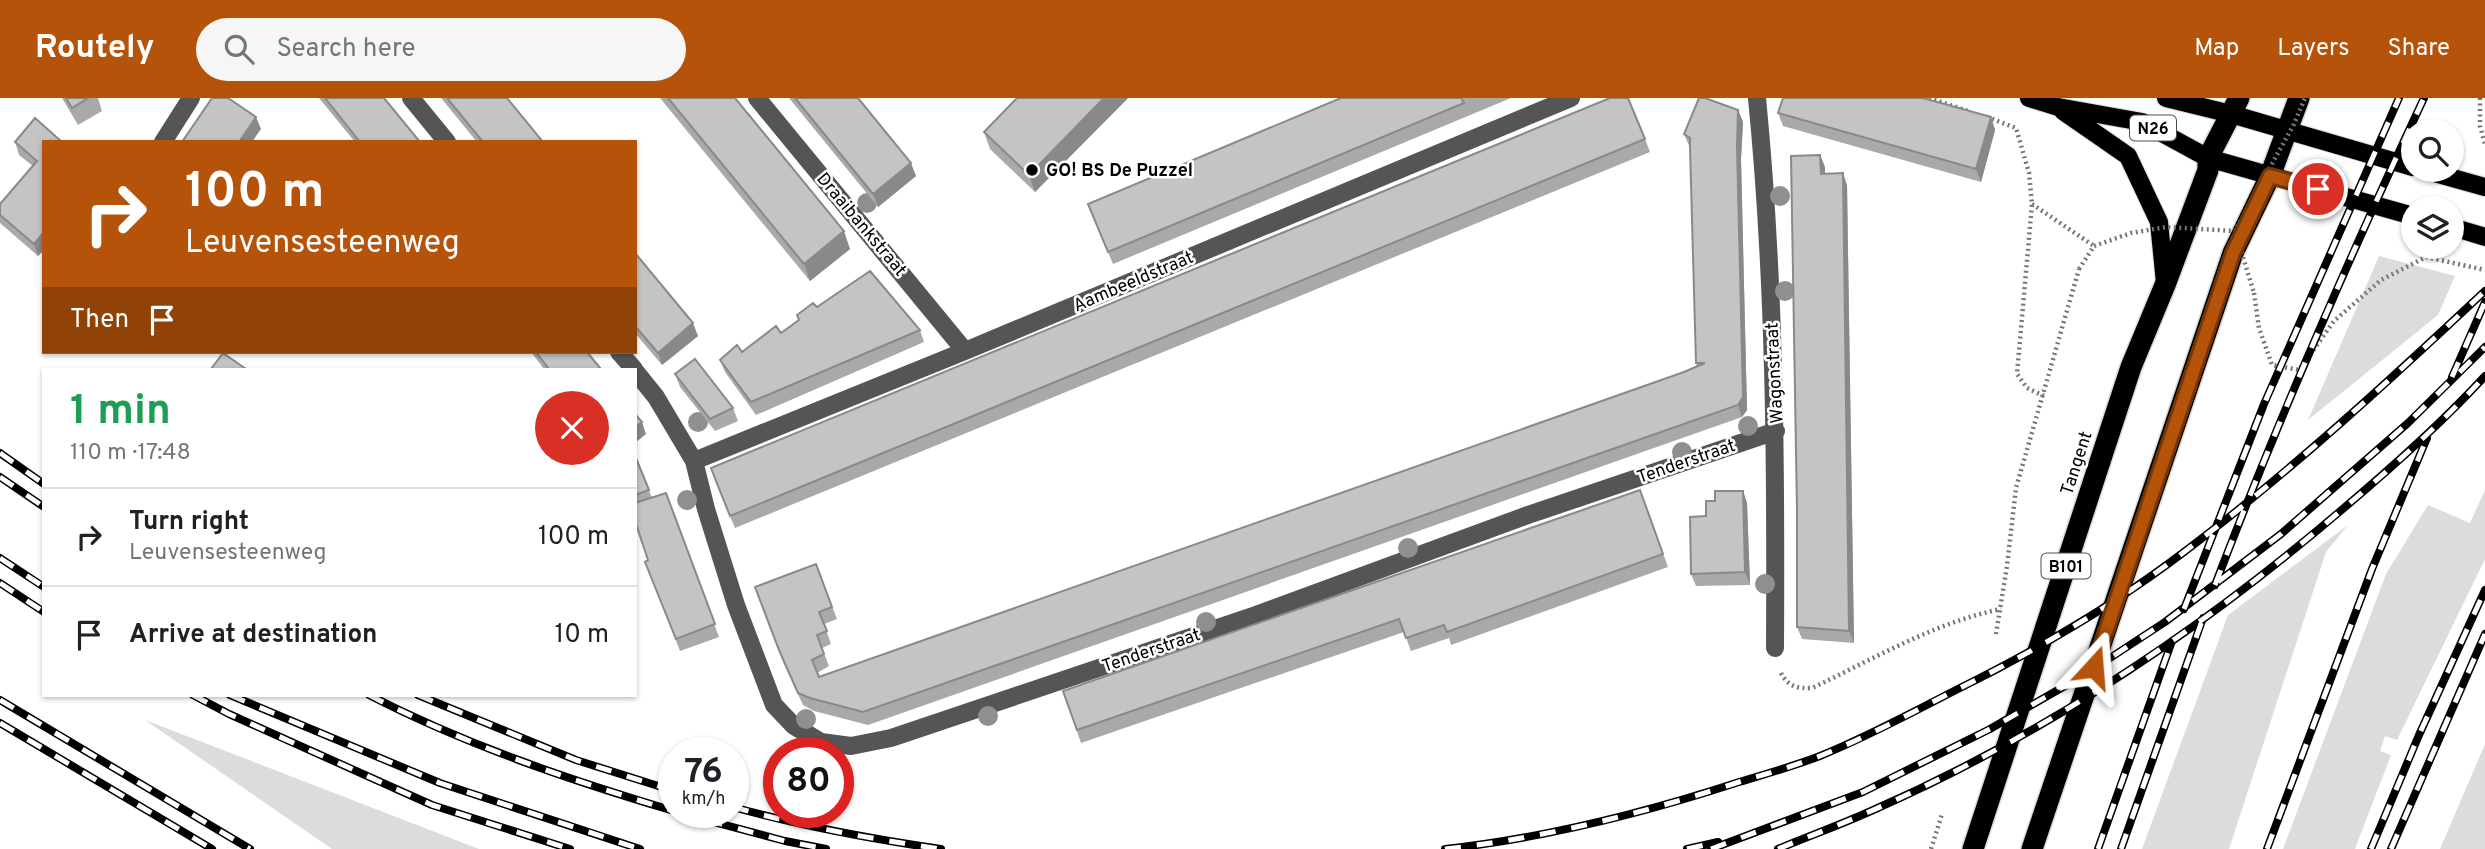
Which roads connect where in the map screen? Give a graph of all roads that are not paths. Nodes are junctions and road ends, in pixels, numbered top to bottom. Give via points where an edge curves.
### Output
1 (191, 98) edge
2 (411, 98) edge
3 (757, 98) edge
4 (1571, 98) edge
5 (1757, 98) edge
6 (2029, 98) edge
7 (2166, 98) edge
8 (2299, 98) edge
9 (2235, 106) edge
10 (2058, 107) junction
11 (2287, 130) junction
12 (164, 140) edge
13 (445, 140) edge
14 (2208, 158) junction
15 (2401, 163) edge
16 (2270, 176) junction
17 (2464, 181) edge
18 (2485, 187) edge
19 (2401, 213) edge
20 (2464, 231) edge
21 (2485, 237) edge
22 (2165, 285) junction
23 (965, 351) junction
24 (621, 354) edge
25 (632, 368) edge
26 (637, 374) edge
27 (1776, 431) junction
28 (694, 461) junction
29 (1775, 648) road end
30 (1973, 849) edge
31 (2032, 849) edge

1 - 12 street
2 - 13 street
3 - 23 street, Draaibankstraat
4 - 23 street, Aambeeldstraat
5 - 27 street, Wagonstraat
6 - 10 main road, N26
7 - 9 main road, N26
8 - 11 highway
9 - 11 main road, N26
9 - 14 highway, Tangent / B101
10 - 14 main road, N26 via 2142,122
10 - 22 main road via 2129,156 2159,222
11 - 15 main road, N26
11 - 16 highway
14 - 16 main road, N26
14 - 22 highway, Tangent / B101
16 - 19 main road, N26
16 - 31 highway via 2233,253
17 - 18 main road
20 - 21 main road
22 - 30 highway, Tangent / B101 via 2131,367
23 - 28 street, Aambeeldstraat
24 - 25 street, Tenderstraat
26 - 28 street, Tenderstraat
27 - 28 street, Tenderstraat via 1528,515 1256,615 891,738 850,746 821,742 794,726 774,705 736,605
27 - 29 street, Wagonstraat

